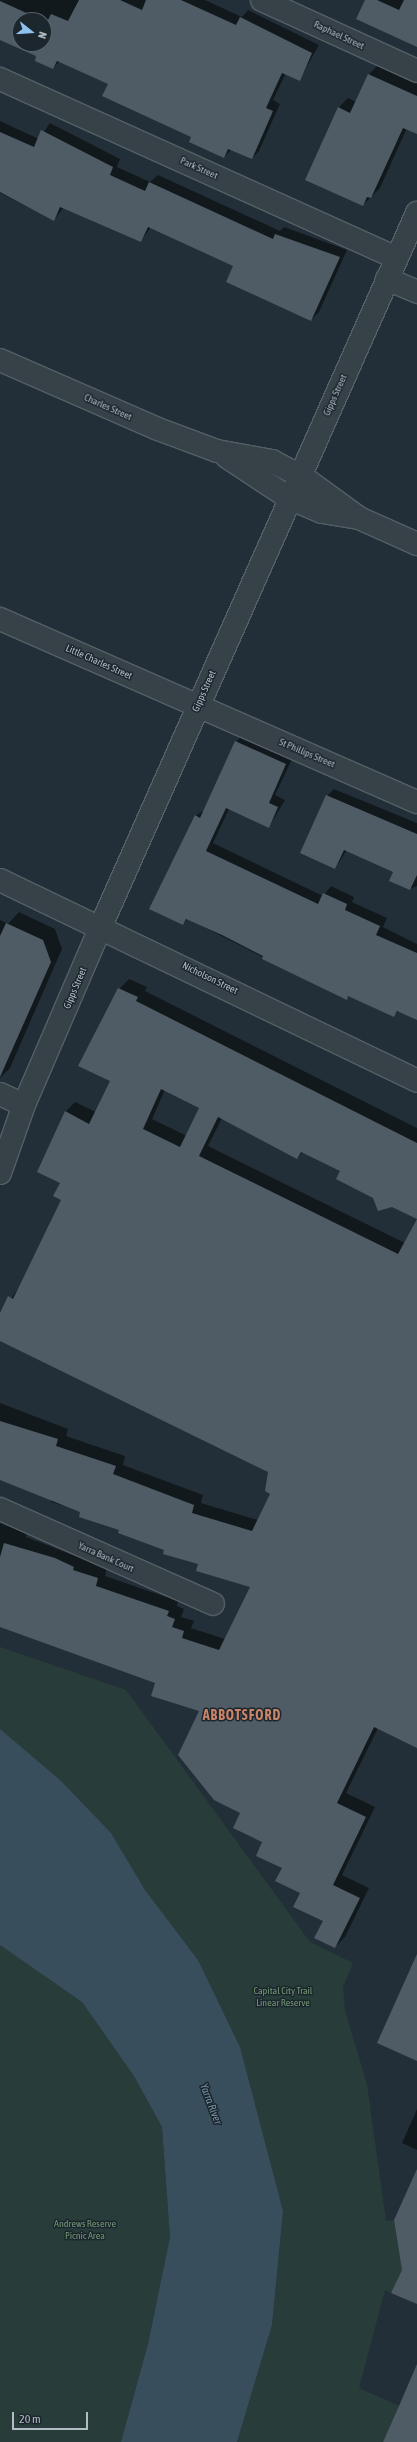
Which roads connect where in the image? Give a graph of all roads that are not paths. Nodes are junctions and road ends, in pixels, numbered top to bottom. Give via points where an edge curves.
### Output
1 (262, 0) edge
2 (417, 71) edge
3 (0, 79) edge
4 (417, 213) edge
5 (397, 258) junction
6 (387, 279) junction
7 (417, 292) edge
8 (0, 360) edge
9 (217, 451) junction
10 (299, 475) junction
11 (289, 498) junction
12 (359, 518) junction
13 (417, 544) edge
14 (0, 619) edge
15 (197, 705) junction
16 (417, 802) edge
17 (0, 880) edge
18 (101, 926) junction
19 (417, 1081) edge
20 (0, 1094) edge
21 (24, 1105) junction
22 (0, 1173) edge
23 (0, 1509) edge
24 (213, 1604) dead end

1 - 2 street, Raphael Street
3 - 5 street, Park Street
4 - 5 street, Gipps Street
5 - 6 street, Gipps Street
6 - 7 street
6 - 10 street, Gipps Street
8 - 9 street, Charles Street via 158,429
9 - 10 street, Charles Street via 272,461
9 - 11 street, Charles Street
10 - 11 street, Gipps Street
10 - 12 street, Charles Street
11 - 12 street, Charles Street via 322,512
11 - 15 street, Gipps Street
12 - 13 street, Charles Street
14 - 15 street, Little Charles Street
15 - 16 street, St Phillips Street
15 - 18 street, Gipps Street
17 - 18 street, Nicholson Street
18 - 19 street, Nicholson Street
18 - 21 street, Gipps Street
20 - 21 street
21 - 22 street, Gipps Street
23 - 24 street, Yarra Bank Court

